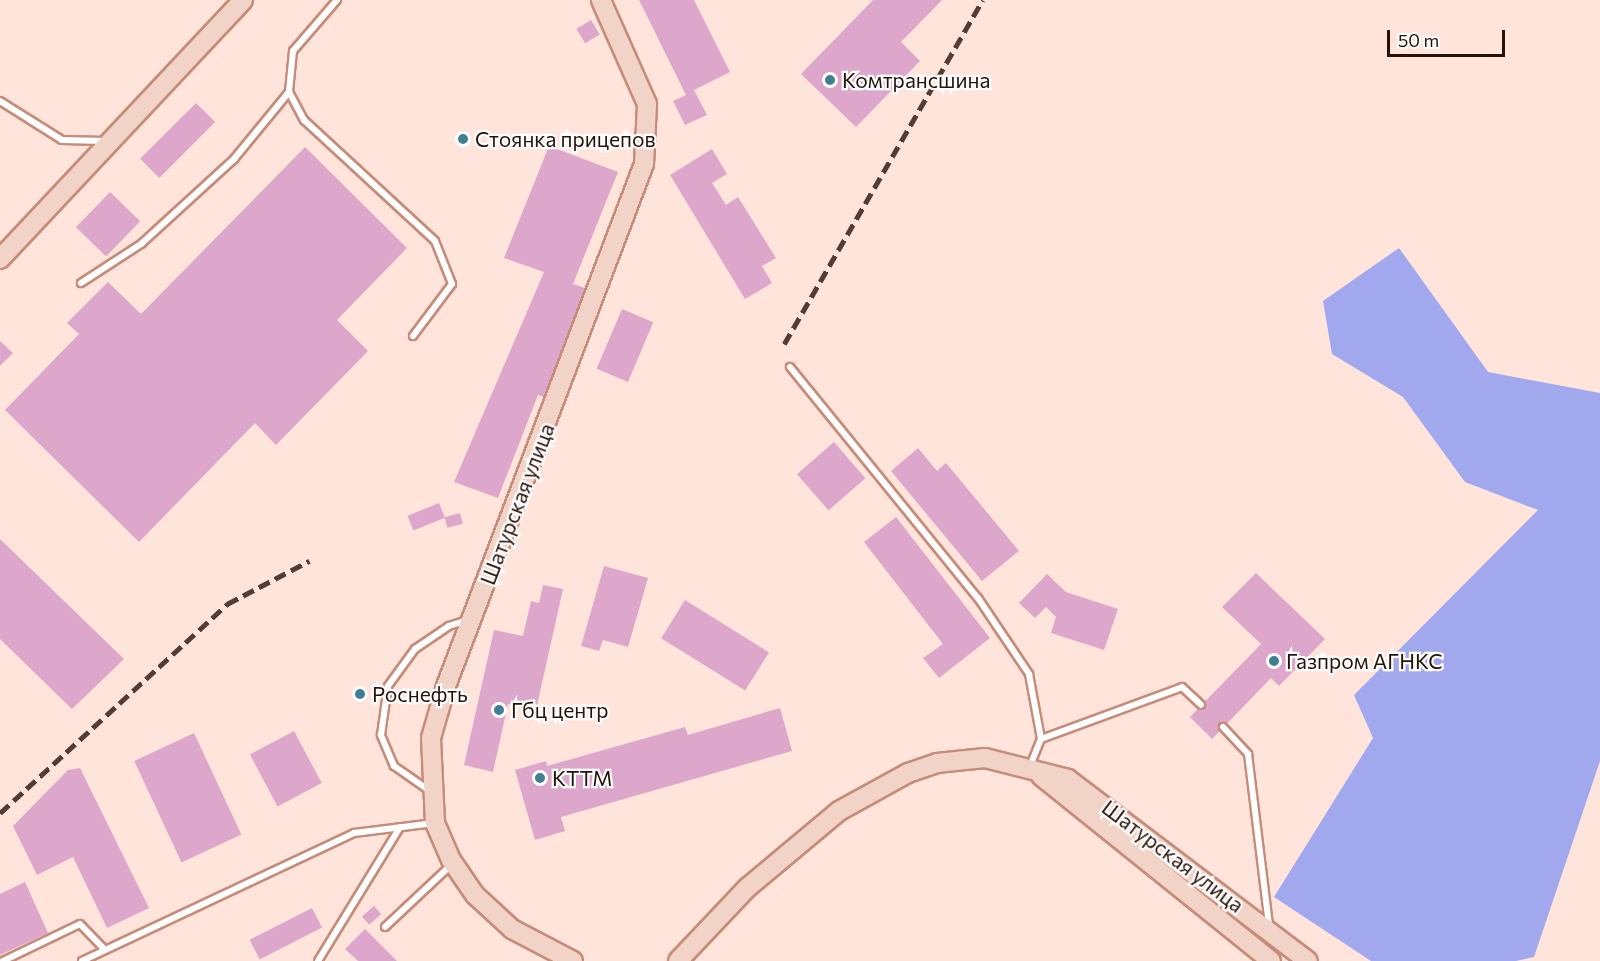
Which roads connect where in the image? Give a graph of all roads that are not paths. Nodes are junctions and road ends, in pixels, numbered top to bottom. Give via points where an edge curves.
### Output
1 (242, 0) edge
2 (337, 0) edge
3 (601, 0) edge
4 (289, 92) junction
5 (0, 101) edge
6 (111, 141) junction
7 (0, 260) edge
8 (81, 283) dead end
9 (413, 336) dead end
10 (790, 367) dead end
11 (472, 619) junction
12 (1201, 705) dead end
13 (1223, 727) dead end
14 (1041, 739) junction
15 (1029, 768) junction
16 (430, 791) junction
17 (435, 823) junction
18 (400, 827) junction
19 (453, 863) junction
20 (385, 927) dead end
21 (1270, 932) junction
22 (105, 950) junction
23 (3, 961) edge
24 (82, 961) edge
25 (318, 961) edge
26 (573, 961) edge
27 (678, 961) edge
28 (1271, 961) edge
29 (1308, 961) edge

1 - 6 main road
2 - 4 lane via 293,51
3 - 11 main road, Шатурская улица via 647,104 644,164
4 - 8 lane via 226,166 141,244
4 - 9 lane via 304,120 435,241 452,284
5 - 6 lane via 62,140
6 - 7 main road
10 - 14 lane via 978,598 1029,674
11 - 16 main road, Шатурская улица via 431,738
11 - 16 lane via 449,626 415,649 388,686 381,735 394,766
12 - 14 lane via 1182,687
13 - 21 lane via 1248,754
14 - 15 lane
15 - 21 main road, Шатурская улица via 1068,779 1124,816
15 - 27 main road, Шатурская улица via 961,759 870,791 787,851
15 - 28 main road, Шатурская улица
16 - 17 main road, Шатурская улица
17 - 18 lane
17 - 19 main road, Шатурская улица
18 - 22 lane via 354,833
18 - 25 lane
19 - 20 lane
19 - 26 main road, Шатурская улица via 475,894 512,929
21 - 29 main road, Шатурская улица
22 - 23 lane via 80,924
22 - 24 lane

